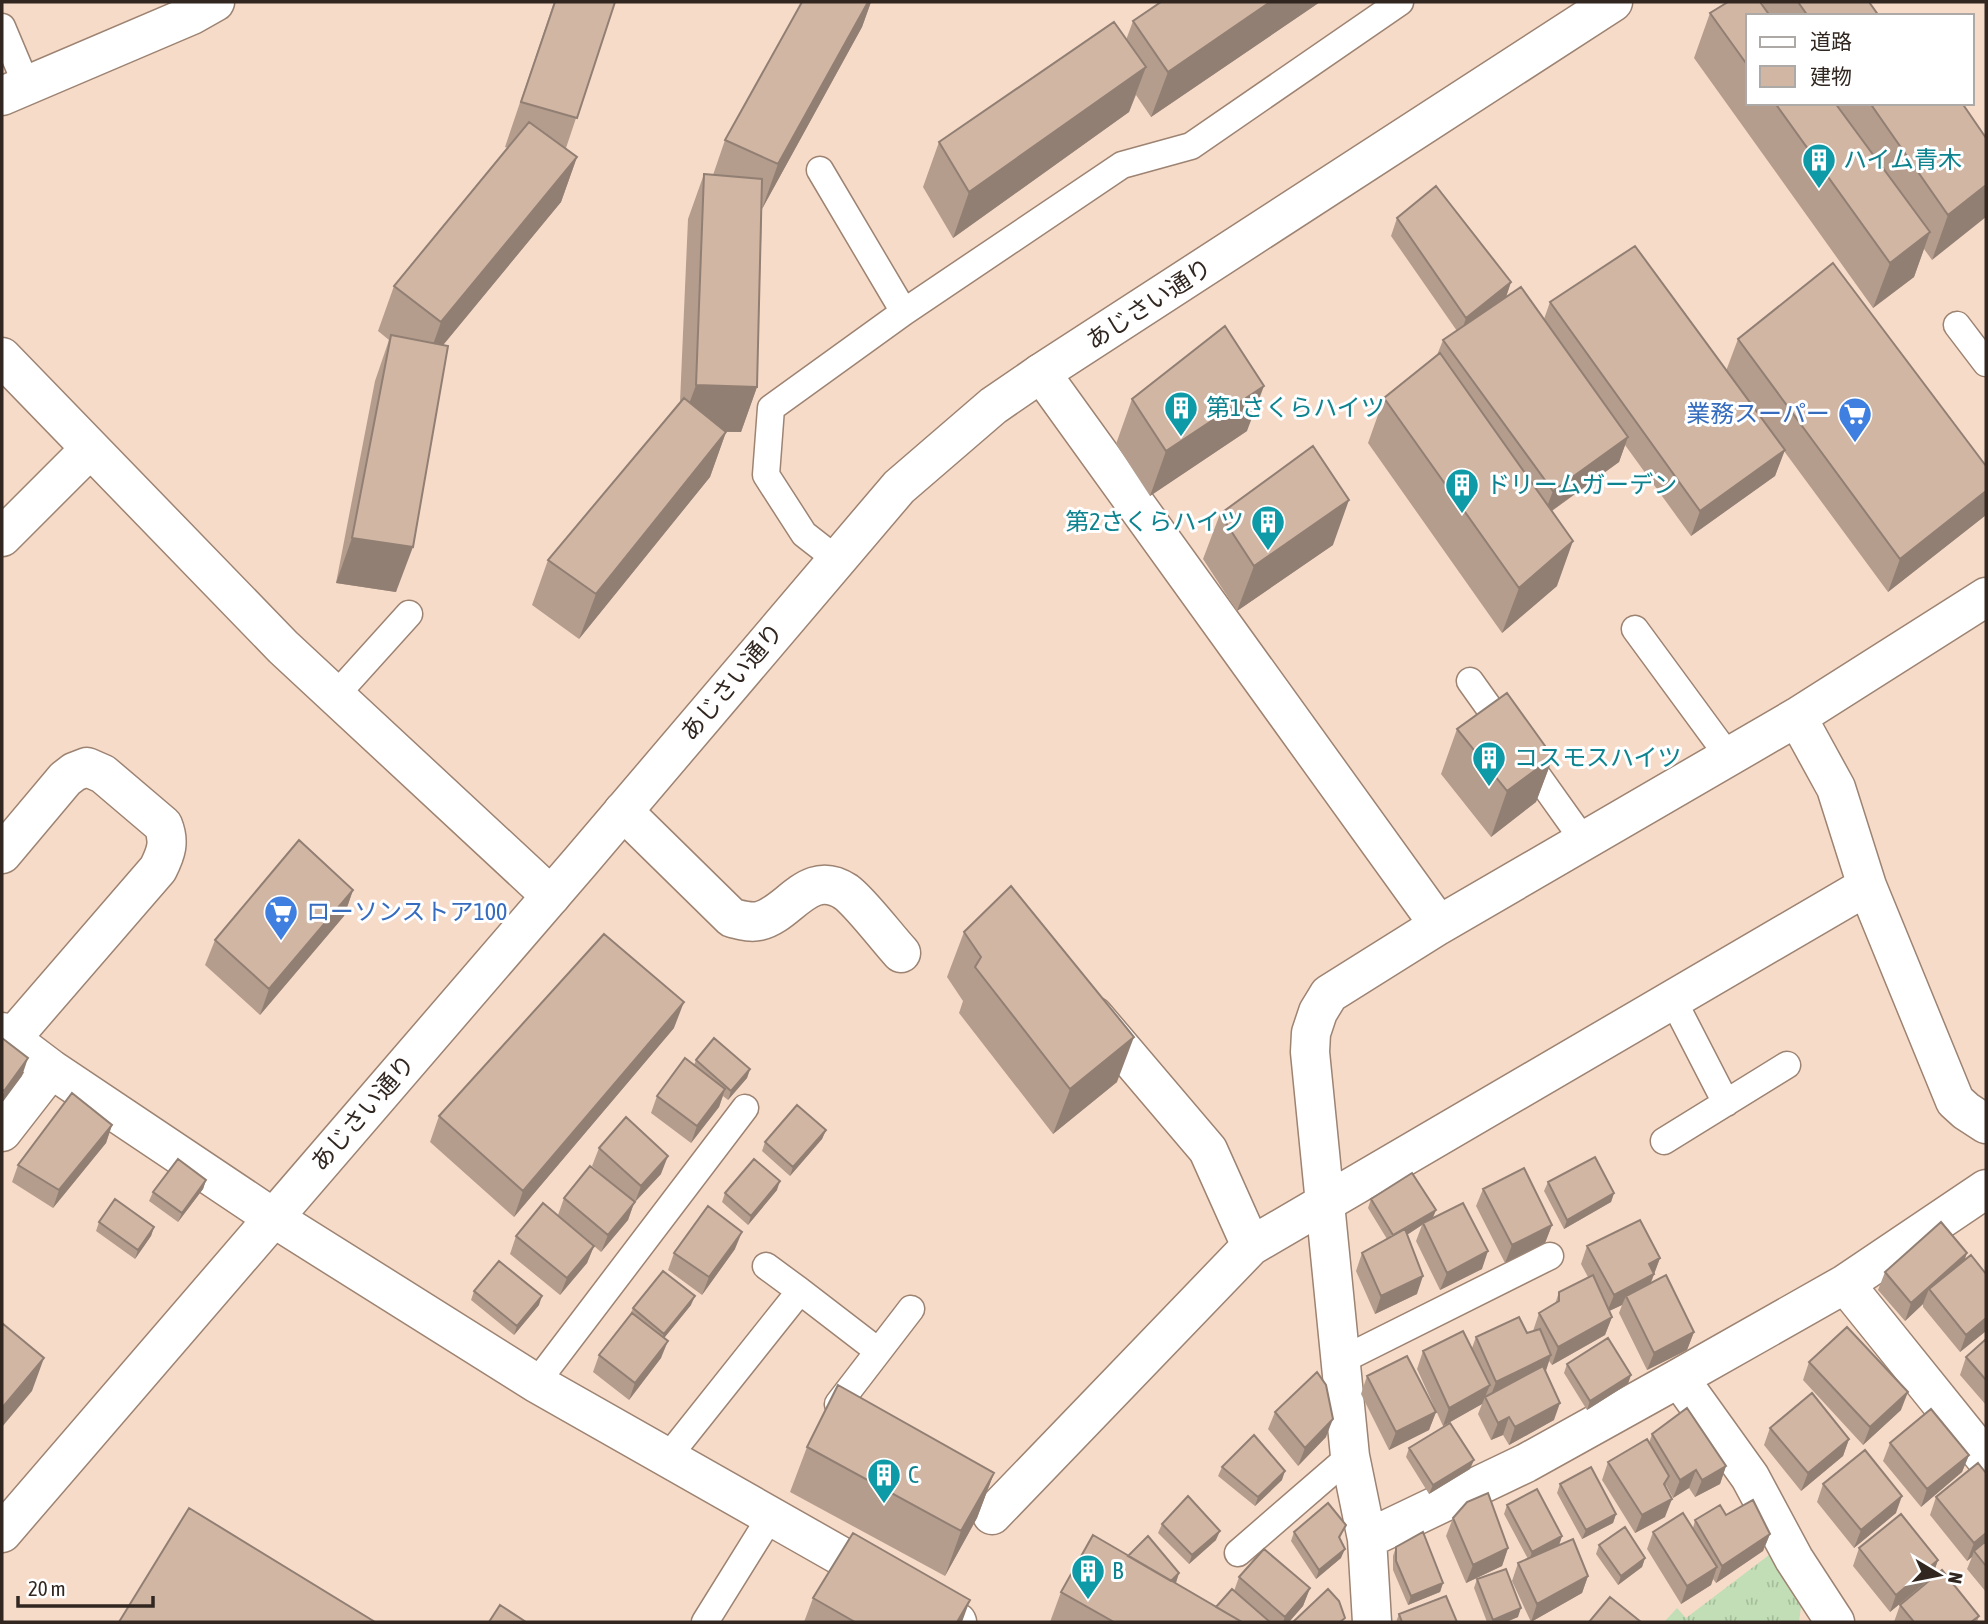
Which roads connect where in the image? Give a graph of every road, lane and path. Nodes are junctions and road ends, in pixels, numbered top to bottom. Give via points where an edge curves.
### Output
1 (215, 2) edge
2 (1400, 2) edge
3 (1613, 2) edge
4 (2, 27) edge
5 (14, 90) edge
6 (820, 170) dead end
7 (904, 312) junction
8 (1957, 325) dead end
9 (2, 357) edge
10 (1986, 363) edge
11 (1041, 373) junction
12 (90, 449) junction
13 (2, 537) edge
14 (836, 559) junction
15 (1986, 597) edge
16 (409, 614) dead end
17 (1635, 629) dead end
18 (1470, 681) dead end
19 (335, 695) junction
20 (1797, 717) junction
21 (1729, 757) junction
22 (623, 811) junction
23 (1584, 841) junction
24 (2, 855) edge
25 (1867, 886) junction
26 (551, 896) junction
27 (1438, 925) junction
28 (901, 953) dead end
29 (1070, 988) edge
30 (1673, 1000) junction
31 (6, 1035) edge
32 (1787, 1065) dead end
33 (51, 1069) junction
34 (1726, 1103) junction
35 (745, 1108) dead end
36 (1986, 1124) edge
37 (2, 1132) edge
38 (1664, 1141) dead end
39 (1986, 1189) edge
40 (1325, 1202) junction
41 (272, 1217) junction
42 (1251, 1246) junction
43 (1550, 1256) dead end
44 (766, 1266) dead end
45 (1845, 1284) junction
46 (800, 1291) junction
47 (911, 1309) dead end
48 (878, 1351) junction
49 (1340, 1361) junction
50 (1679, 1378) junction
51 (536, 1383) junction
52 (838, 1404) edge
53 (1350, 1456) junction
54 (667, 1458) junction
55 (1986, 1459) edge
56 (992, 1515) dead end
57 (771, 1516) junction
58 (2, 1533) edge
59 (1367, 1539) junction
60 (1238, 1553) dead end
61 (705, 1622) edge
62 (957, 1622) edge
63 (1372, 1622) edge
64 (1834, 1622) edge

1 - 5 street
2 - 7 lane via 1191,146 1122,165
3 - 11 street, あじさい通り
4 - 5 lane
6 - 7 lane
7 - 14 lane via 771,408 766,475 804,534
8 - 10 lane
9 - 12 street
11 - 14 street, あじさい通り via 993,407 899,487
11 - 27 street
12 - 13 street
12 - 19 street
14 - 22 street, あじさい通り
15 - 20 street
16 - 19 lane
17 - 21 lane
18 - 23 lane
19 - 26 street
20 - 21 street
20 - 25 street via 1836,788
21 - 23 street
22 - 26 street, あじさい通り
22 - 28 street via 732,918 767,919 807,889 833,886 847,893
23 - 27 street
24 - 31 street via 65,779 87,767 103,774 163,825 167,836 167,852 158,869
25 - 30 street
25 - 36 street via 1955,1101
26 - 41 street, あじさい通り
27 - 40 street via 1329,994 1318,1012 1310,1052
29 - 42 street via 1208,1150
30 - 34 lane
30 - 40 street
31 - 33 street
32 - 34 lane
33 - 37 street
33 - 41 street
34 - 38 lane
35 - 51 lane
39 - 45 street
40 - 42 street
40 - 49 street
41 - 51 street
41 - 58 street, あじさい通り
42 - 56 street
43 - 49 lane
44 - 46 lane
45 - 50 street
45 - 55 street
46 - 48 lane
46 - 54 lane
47 - 48 lane
48 - 52 lane
49 - 53 street
50 - 59 street via 1526,1463
50 - 64 street via 1750,1476
51 - 54 street
53 - 59 street
53 - 60 lane
54 - 57 street
57 - 61 lane
57 - 62 street
59 - 63 street

